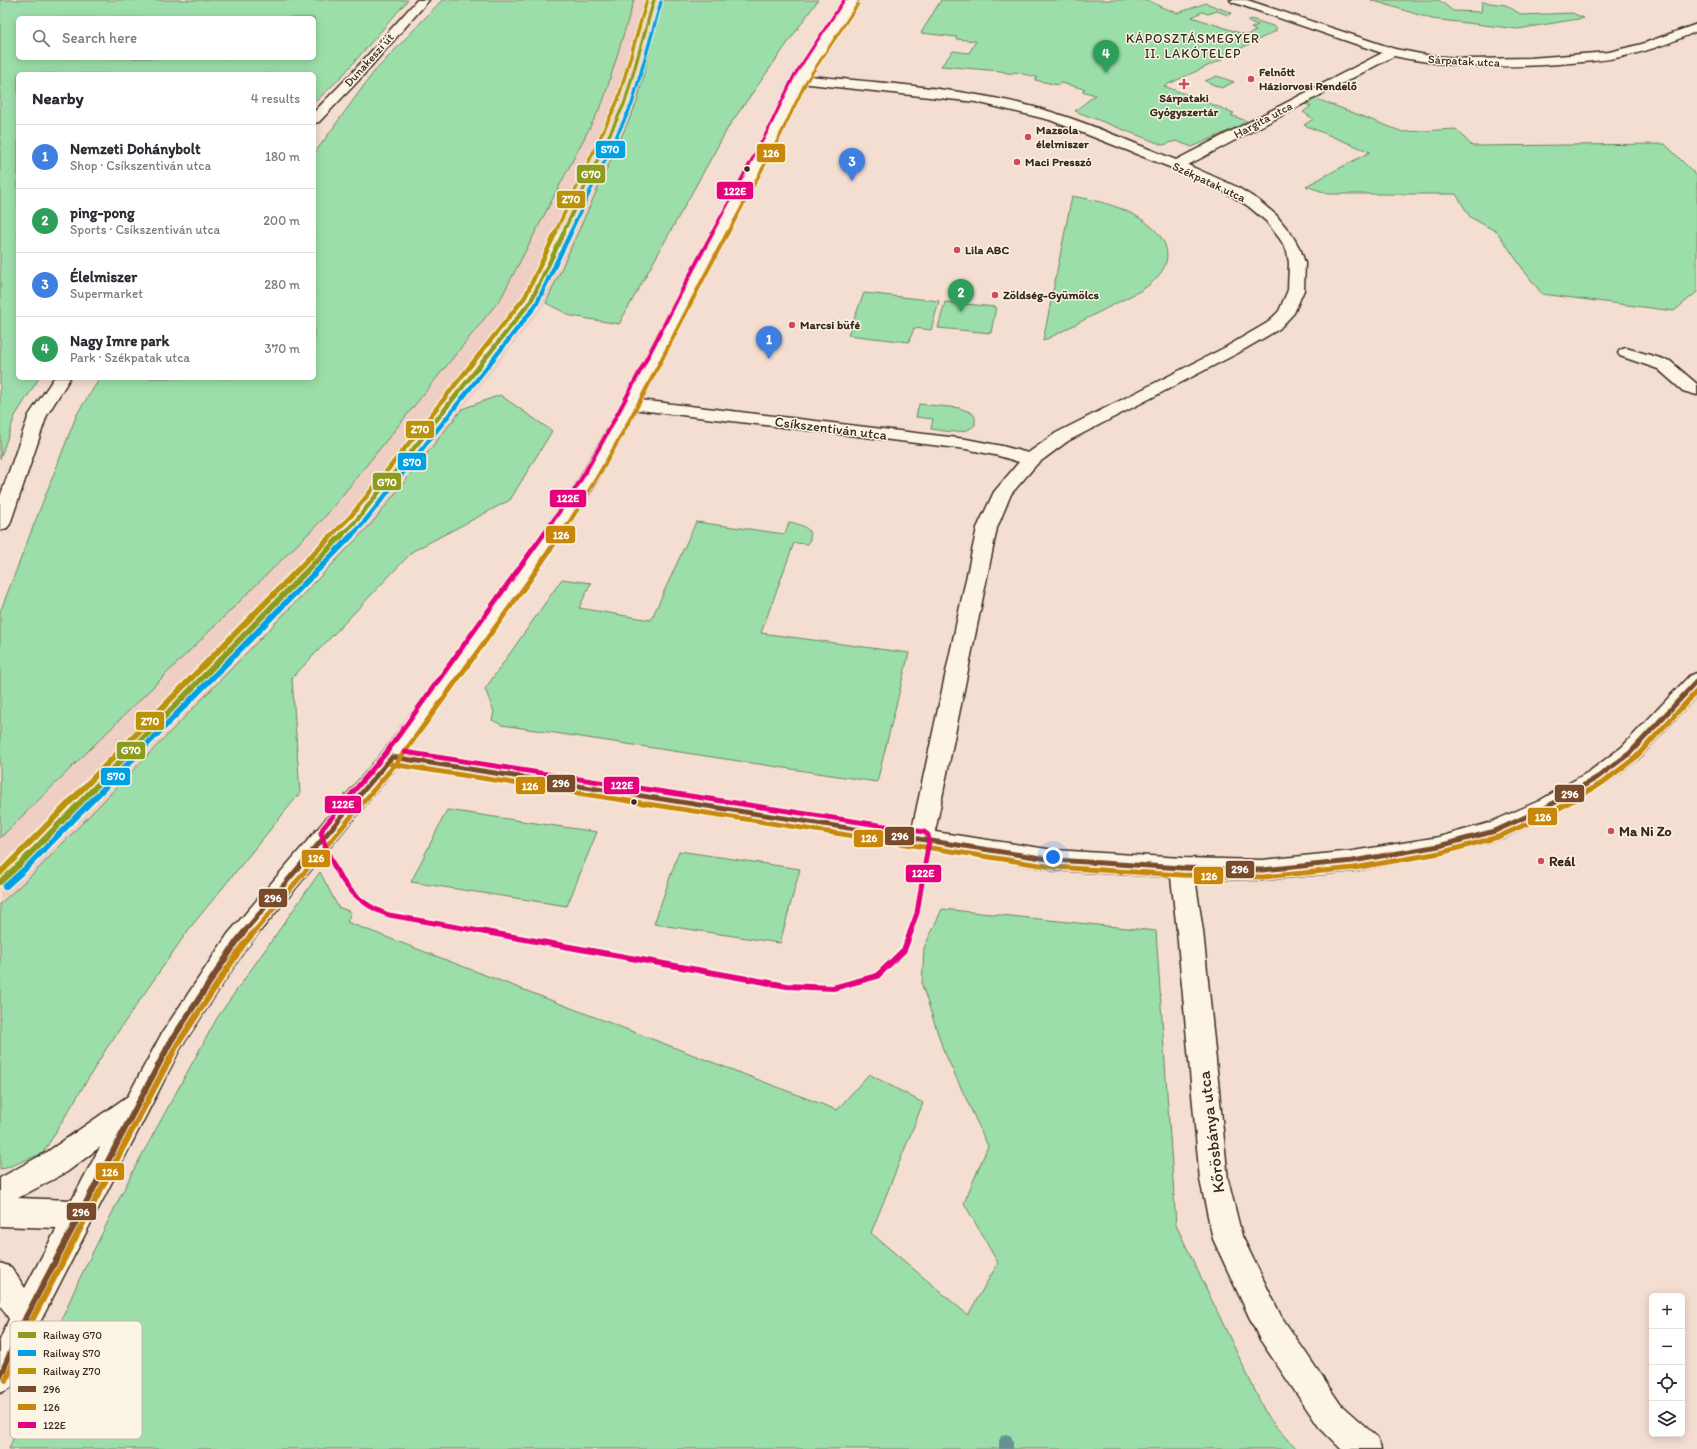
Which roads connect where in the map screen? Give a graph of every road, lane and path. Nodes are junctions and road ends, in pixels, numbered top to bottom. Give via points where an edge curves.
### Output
1 (423, 0) edge
2 (852, 0) edge
3 (1236, 0) edge
4 (1697, 27) edge
5 (1680, 35) junction
6 (1697, 40) edge
7 (1392, 52) junction
8 (800, 79) junction
9 (316, 117) edge
10 (1177, 165) junction
11 (1626, 353) dead end
12 (61, 380) edge
13 (1697, 390) edge
14 (631, 404) junction
15 (1030, 460) junction
16 (0, 524) edge
17 (1697, 681) edge
18 (392, 757) junction
19 (922, 839) junction
20 (1182, 868) junction
21 (139, 1103) junction
22 (0, 1193) edge
23 (0, 1212) edge
24 (80, 1215) junction
25 (0, 1278) edge
26 (26, 1316) junction
27 (24, 1321) edge
28 (10, 1354) edge
29 (0, 1377) edge
30 (1366, 1449) edge

1 - 9 street, Dunakeszi út
2 - 8 street
3 - 7 street, Sárpatak utca
4 - 5 street, Sárpatak utca
5 - 6 street
5 - 7 street, Sárpatak utca via 1627,52 1571,59 1448,62
7 - 10 street, Hargita utca
8 - 10 street, Székpatak utca via 976,98 1031,110
8 - 14 street
10 - 15 street, Székpatak utca via 1232,190 1253,203 1271,218 1287,238 1294,251 1298,275 1296,290 1286,313 1258,336 1062,437
11 - 13 street via 1664,365
12 - 16 street via 38,415
14 - 15 street, Csíkszentiván utca via 966,444
14 - 18 street via 582,491
15 - 19 street, Székpatak utca via 1003,492 987,528
17 - 20 street via 1630,753 1598,777 1547,806 1495,831 1439,846 1353,861 1262,870
18 - 19 street
18 - 21 street via 237,941 171,1041
19 - 20 street via 1054,860
20 - 30 street, Kőrösbánya utca via 1214,1180 1228,1239 1270,1327 1330,1416
21 - 22 street via 57,1162
21 - 24 street
23 - 24 street
24 - 26 street
25 - 26 street
26 - 27 street
28 - 29 street

